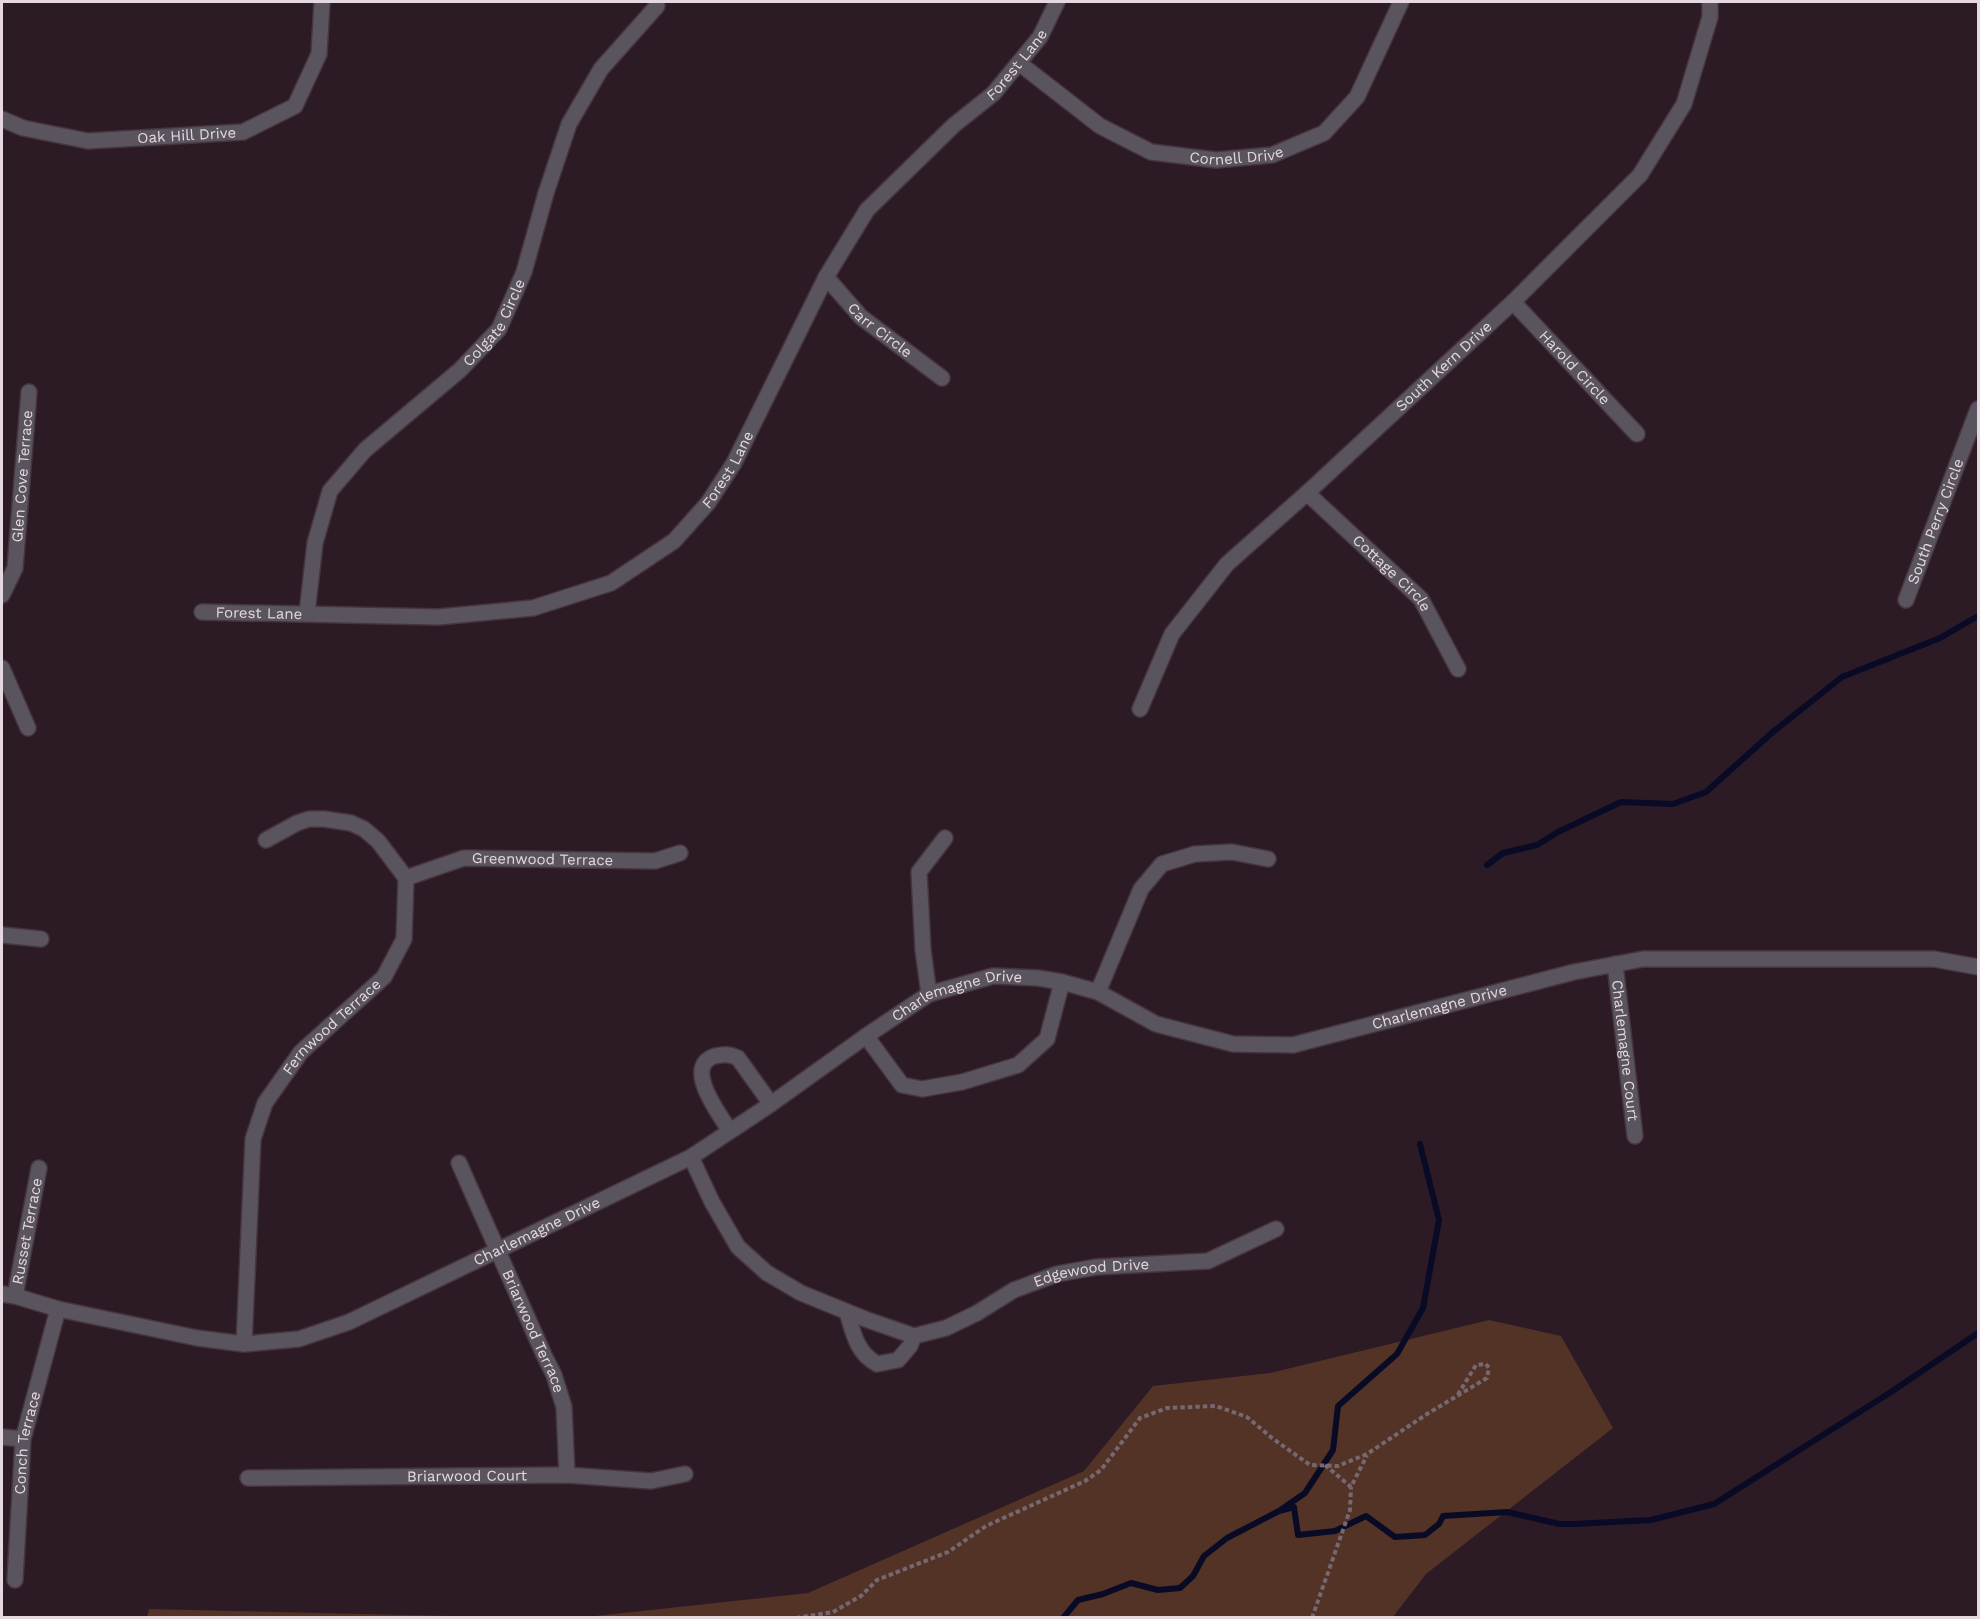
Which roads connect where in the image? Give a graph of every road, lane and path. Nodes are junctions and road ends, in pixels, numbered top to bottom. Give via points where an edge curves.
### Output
1 (322, 2) edge
2 (1057, 2) edge
3 (1401, 2) edge
4 (1710, 2) edge
5 (657, 6) dead end
6 (1019, 63) junction
7 (2, 120) edge
8 (826, 277) junction
9 (1513, 302) junction
10 (942, 378) dead end
11 (29, 392) dead end
12 (1978, 409) edge
13 (1637, 434) dead end
14 (1306, 493) junction
15 (2, 595) edge
16 (1906, 600) dead end
17 (202, 612) dead end
18 (307, 613) junction
19 (2, 668) edge
20 (1458, 669) dead end
21 (1140, 710) dead end
22 (28, 728) dead end
23 (945, 838) dead end
24 (266, 840) dead end
25 (680, 853) dead end
26 (1268, 859) dead end
27 (406, 878) junction
28 (2, 935) edge
29 (41, 939) dead end
30 (1615, 964) junction
31 (1978, 966) edge
32 (1062, 982) junction
33 (1098, 992) junction
34 (929, 994) junction
35 (866, 1036) junction
36 (771, 1104) junction
37 (730, 1131) junction
38 (1635, 1136) dead end
39 (691, 1157) junction
40 (459, 1163) dead end
41 (39, 1168) dead end
42 (1275, 1229) dead end
43 (498, 1251) junction
44 (8, 1295) edge
45 (58, 1309) junction
46 (848, 1312) junction
47 (914, 1336) junction
48 (244, 1344) junction
49 (1457, 1396) junction
50 (2, 1437) edge
51 (23, 1439) junction
52 (1367, 1454) junction
53 (1325, 1466) junction
54 (685, 1474) dead end
55 (567, 1475) junction
56 (248, 1478) dead end
57 (1352, 1487) junction
58 (15, 1580) dead end
59 (796, 1617) edge
60 (1312, 1617) edge

1 - 7 street, Oak Hill Drive via 319,54 295,106 243,132 88,141
2 - 6 street, Forest Lane via 1040,37
3 - 6 street, Cornell Drive via 1357,97 1324,133 1272,155 1216,160 1151,152 1100,126
4 - 9 street, South Kern Drive via 1710,17 1684,104 1640,175
5 - 18 street, Colgate Circle via 601,69 569,124 524,272 499,329 460,370 364,450 330,491 315,543
6 - 8 street, Forest Lane via 993,94 954,125 867,210
8 - 10 street, Carr Circle via 861,317
8 - 18 street, Forest Lane via 734,463 708,503 674,541 611,583 533,608 438,616
9 - 13 street, Harold Circle
9 - 14 street, South Kern Drive
11 - 15 street, Glen Cove Terrace via 15,568
12 - 16 street, South Perry Circle
14 - 20 street, Cottage Circle via 1421,599
14 - 21 street, South Kern Drive via 1227,564 1172,634
17 - 18 street, Forest Lane
19 - 22 street
23 - 34 street via 919,872
24 - 27 street via 309,819 351,823 378,841
25 - 27 street, Greenwood Terrace via 655,861 464,858
26 - 33 street via 1232,852 1195,854 1162,864 1142,889
27 - 48 street, Fernwood Terrace via 404,939 384,977 301,1052 265,1104 253,1139
28 - 29 street
30 - 31 street, Charlemagne Drive via 1643,959 1934,959
30 - 33 street, Charlemagne Drive via 1293,1045 1233,1044 1156,1024
30 - 38 street, Charlemagne Court
32 - 33 street, Charlemagne Drive
32 - 34 street, Charlemagne Drive via 993,976
32 - 35 street via 1047,1039 1038,1050 1018,1065 962,1082 922,1089 902,1085
34 - 35 street, Charlemagne Drive
35 - 36 street, Charlemagne Drive
36 - 37 street, Charlemagne Drive
36 - 37 street via 738,1058 722,1054 710,1058 703,1067 704,1089
37 - 39 street, Charlemagne Drive
39 - 43 street, Charlemagne Drive
39 - 46 street via 738,1247 767,1273 801,1293
40 - 43 street, Briarwood Terrace
41 - 44 street, Russet Terrace
42 - 47 street, Edgewood Drive via 1208,1260 1096,1267 1057,1274 1014,1290 946,1328
43 - 48 street, Charlemagne Drive via 349,1322 299,1339
43 - 55 street, Briarwood Terrace via 554,1375 564,1407
44 - 45 street, Charlemagne Drive
45 - 48 street, Charlemagne Drive
45 - 51 street, Conch Terrace
46 - 47 street
46 - 47 street via 861,1351 876,1364 898,1360
49 - 49 path via 1486,1378 1486,1364 1476,1365
49 - 52 path
50 - 51 street
51 - 58 street, Conch Terrace
52 - 53 path via 1338,1466
52 - 57 path
53 - 57 path
53 - 59 path via 1310,1464 1247,1417 1216,1406 1167,1408 1140,1418 1101,1470 1085,1481 986,1526 948,1552 877,1580 861,1596 833,1612
54 - 55 street, Briarwood Court via 651,1481
55 - 56 street, Briarwood Court
57 - 60 path via 1350,1510

